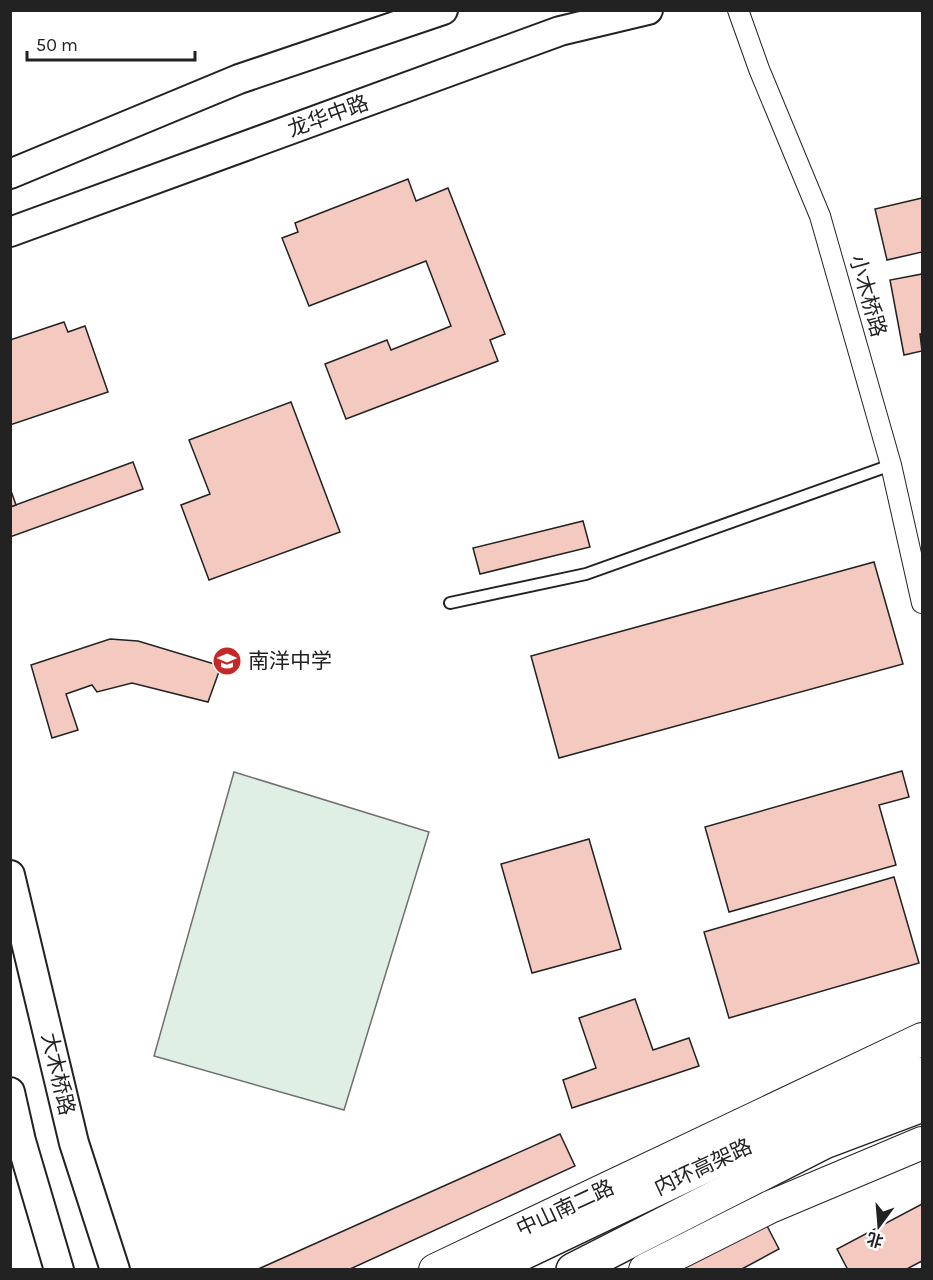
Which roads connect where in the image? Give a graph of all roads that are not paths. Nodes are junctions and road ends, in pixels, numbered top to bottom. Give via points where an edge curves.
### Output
1 (443, 10) edge
2 (648, 10) edge
3 (738, 10) edge
4 (10, 174) edge
5 (10, 232) edge
6 (891, 465) junction
7 (450, 603) dead end
8 (922, 603) edge
9 (10, 875) edge
10 (922, 1039) edge
11 (922, 1074) edge
12 (10, 1092) edge
13 (922, 1105) edge
14 (922, 1143) edge
15 (59, 1269) edge
16 (115, 1269) edge
17 (435, 1269) edge
18 (487, 1269) edge
19 (573, 1269) edge
20 (645, 1269) edge

1 - 4 main road via 239,79
2 - 5 main road, 龙华中路 via 560,31
3 - 6 street, 小木桥路 via 820,216
6 - 7 lane via 586,574
6 - 8 street, 小木桥路
9 - 16 main road, 大木桥路 via 74,1143
10 - 17 main road, 中山南二路
11 - 18 highway, 内环高架路 via 795,1123
12 - 15 main road
13 - 19 highway, 内环高架路 via 824,1142
14 - 20 main road via 770,1207

